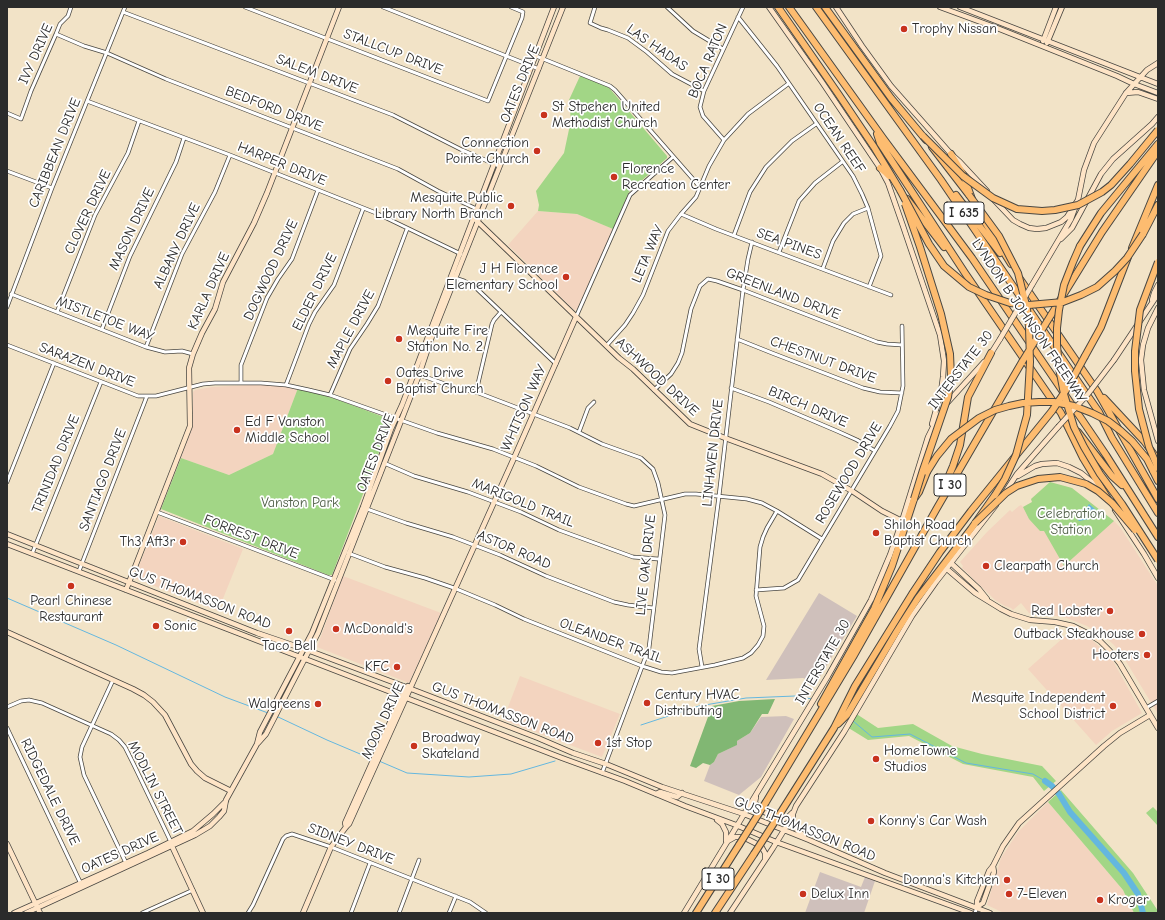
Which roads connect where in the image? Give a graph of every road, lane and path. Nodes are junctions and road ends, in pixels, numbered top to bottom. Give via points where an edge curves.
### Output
1 (70, 7) edge
2 (125, 7) edge
3 (245, 7) edge
4 (339, 7) edge
5 (383, 7) edge
6 (511, 7) edge
7 (554, 7) edge
8 (563, 7) edge
9 (595, 7) edge
10 (667, 7) edge
11 (742, 7) edge
12 (769, 7) edge
13 (778, 7) edge
14 (789, 7) edge
15 (816, 7) edge
16 (825, 7) edge
17 (836, 7) edge
18 (940, 7) edge
19 (960, 7) edge
20 (1056, 7) edge
21 (1062, 7) edge
22 (123, 12) junction
23 (738, 17) junction
24 (56, 34) junction
25 (326, 38) junction
26 (1045, 41) junction
27 (1043, 47) junction
28 (723, 49) junction
29 (107, 53) junction
30 (507, 56) junction
31 (536, 56) junction
32 (1085, 56) junction
33 (543, 58) junction
34 (1082, 62) junction
35 (1158, 63) edge
36 (532, 67) junction
37 (539, 69) junction
38 (1141, 77) junction
39 (309, 84) junction
40 (788, 84) junction
41 (1134, 84) junction
42 (1158, 84) edge
43 (704, 91) junction
44 (1126, 93) junction
45 (1158, 93) edge
46 (1158, 99) edge
47 (87, 101) junction
48 (7, 113) edge
49 (1158, 117) edge
50 (140, 121) junction
51 (816, 124) junction
52 (873, 125) junction
53 (292, 128) junction
54 (1158, 130) edge
55 (923, 136) junction
56 (184, 138) junction
57 (724, 140) junction
58 (1158, 144) edge
59 (1158, 151) edge
60 (951, 154) junction
61 (230, 155) junction
62 (673, 157) junction
63 (842, 162) junction
64 (496, 165) junction
65 (880, 168) junction
66 (7, 171) edge
67 (274, 173) junction
68 (941, 180) junction
69 (1158, 184) edge
70 (700, 187) junction
71 (52, 188) junction
72 (318, 190) junction
73 (900, 190) junction
74 (1078, 200) junction
75 (1158, 205) edge
76 (868, 208) junction
77 (364, 209) junction
78 (479, 210) junction
79 (681, 214) junction
80 (475, 219) junction
81 (407, 229) junction
82 (734, 235) junction
83 (752, 242) junction
84 (1055, 245) junction
85 (779, 252) junction
86 (462, 255) junction
87 (1158, 262) edge
88 (959, 264) junction
89 (823, 268) junction
90 (1015, 271) junction
91 (453, 277) junction
92 (1158, 285) edge
93 (869, 287) junction
94 (743, 290) junction
95 (11, 294) junction
96 (891, 294) dead end
97 (1158, 294) edge
98 (1151, 304) junction
99 (7, 307) edge
100 (1158, 308) edge
101 (56, 312) junction
102 (501, 312) junction
103 (576, 316) junction
104 (902, 326) dead end
105 (102, 329) junction
106 (738, 339) junction
107 (7, 345) edge
108 (607, 345) junction
109 (902, 345) junction
110 (146, 347) junction
111 (991, 353) junction
112 (193, 354) junction
113 (54, 363) junction
114 (556, 364) junction
115 (413, 373) junction
116 (419, 375) junction
117 (101, 382) junction
118 (241, 383) junction
119 (286, 385) junction
120 (189, 388) junction
121 (731, 388) junction
122 (654, 390) junction
123 (1097, 391) junction
124 (476, 392) junction
125 (902, 393) junction
126 (330, 395) junction
127 (146, 396) junction
128 (594, 402) dead end
129 (1061, 413) junction
130 (533, 414) junction
131 (398, 419) junction
132 (579, 432) junction
133 (928, 437) junction
134 (725, 438) junction
135 (1158, 441) edge
136 (875, 451) junction
137 (514, 458) junction
138 (1158, 460) edge
139 (382, 463) junction
140 (1156, 469) edge
141 (1012, 481) junction
142 (1158, 481) edge
143 (7, 482) edge
144 (1128, 490) junction
145 (852, 491) junction
146 (719, 496) junction
147 (914, 499) junction
148 (1158, 499) edge
149 (661, 500) junction
150 (493, 502) junction
151 (1112, 506) junction
152 (365, 508) junction
153 (778, 511) junction
154 (157, 512) junction
155 (1158, 513) edge
156 (933, 514) junction
157 (902, 521) junction
158 (975, 523) junction
159 (7, 534) edge
160 (1158, 537) edge
161 (822, 539) junction
162 (7, 544) edge
163 (35, 545) junction
164 (475, 545) junction
165 (1151, 550) junction
166 (346, 552) junction
167 (32, 554) junction
168 (658, 560) junction
169 (1158, 560) edge
170 (82, 563) junction
171 (952, 564) junction
172 (945, 568) junction
173 (79, 571) junction
174 (1158, 578) edge
175 (336, 581) junction
176 (129, 582) junction
177 (454, 588) junction
178 (126, 590) junction
179 (756, 590) junction
180 (988, 601) junction
181 (653, 608) junction
182 (219, 618) junction
183 (216, 624) junction
184 (7, 633) edge
185 (304, 649) junction
186 (310, 651) junction
187 (300, 657) junction
188 (306, 659) junction
189 (642, 666) junction
190 (702, 667) junction
191 (113, 680) junction
192 (414, 682) joint
193 (408, 688) junction
194 (404, 697) junction
195 (1158, 701) edge
196 (7, 707) edge
197 (1146, 708) junction
198 (1150, 715) junction
199 (92, 725) junction
200 (7, 728) edge
201 (834, 728) junction
202 (1158, 728) edge
203 (526, 734) junction
204 (522, 743) junction
205 (802, 743) junction
206 (257, 744) junction
207 (606, 764) junction
208 (602, 773) junction
209 (231, 791) junction
210 (682, 793) junction
211 (757, 793) junction
212 (656, 794) junction
213 (793, 812) junction
214 (744, 814) junction
215 (714, 817) junction
216 (736, 825) junction
217 (784, 830) junction
218 (809, 840) junction
219 (776, 842) junction
220 (726, 843) junction
221 (7, 844) edge
222 (172, 844) junction
223 (331, 847) junction
224 (419, 860) dead end
225 (765, 861) junction
226 (370, 863) junction
227 (127, 865) junction
228 (411, 879) junction
229 (82, 885) junction
230 (193, 890) junction
231 (456, 896) junction
232 (978, 907) junction
233 (37, 908) edge
234 (14, 913) edge
235 (26, 913) edge
236 (142, 913) edge
237 (203, 913) edge
238 (248, 913) edge
239 (303, 913) edge
240 (352, 913) edge
241 (399, 913) edge
242 (449, 913) edge
243 (486, 913) edge
244 (684, 913) edge
245 (696, 913) edge
246 (715, 913) edge
247 (730, 913) edge
248 (971, 913) edge
249 (975, 913) edge
250 (990, 913) edge

1 - 24 street, IVY DRIVE via 68,16 60,24
2 - 22 street, CARIBBEAN DRIVE
3 - 25 street, STALLCUP DRIVE
4 - 25 main road, KARLA DRIVE
5 - 30 street
6 - 30 street via 522,12 522,18
7 - 31 main road, OATES DRIVE
8 - 33 main road, OATES DRIVE
9 - 43 street, LAS HADAS via 590,23 628,38 672,74
10 - 28 street via 693,31
11 - 23 street, BOCA RATON
12 - 65 main road
13 - 73 highway via 874,147
14 - 52 highway, LYNDON B JOHNSON FREEWAY / I 635
15 - 68 highway, LYNDON B JOHNSON FREEWAY / I 635
16 - 55 highway via 891,98
17 - 60 main road via 891,86
18 - 27 main road
19 - 26 main road
20 - 26 main road
21 - 26 main road
22 - 29 street, CARIBBEAN DRIVE
22 - 39 street, SALEM DRIVE
23 - 28 street, BOCA RATON
23 - 40 street, OCEAN REEF
24 - 29 street, BEDFORD DRIVE
24 - 48 street, IVY DRIVE via 21,119
25 - 30 street, STALLCUP DRIVE via 488,101
25 - 39 main road, KARLA DRIVE
26 - 27 main road
26 - 32 main road
27 - 34 main road
28 - 43 street, BOCA RATON
29 - 47 street, CARIBBEAN DRIVE
29 - 53 street, BEDFORD DRIVE
30 - 36 street
31 - 33 street
31 - 36 main road, OATES DRIVE
32 - 34 main road
32 - 38 main road
33 - 37 main road, OATES DRIVE
33 - 62 street via 610,86
34 - 41 main road
35 - 38 main road, INTERSTATE 30
36 - 37 street
36 - 64 main road, OATES DRIVE
37 - 64 main road, OATES DRIVE
38 - 41 main road, INTERSTATE 30
38 - 42 main road
39 - 53 main road, KARLA DRIVE
39 - 64 street, SALEM DRIVE via 406,121
40 - 51 street, OCEAN REEF
40 - 57 street, LETA WAY via 748,114
41 - 44 main road, INTERSTATE 30
41 - 45 main road
43 - 57 street, BOCA RATON via 700,107 702,114
44 - 46 main road via 1138,92
44 - 74 main road, INTERSTATE 30 via 1094,143 1084,170
47 - 50 street, HARPER DRIVE
47 - 71 street, CARIBBEAN DRIVE
49 - 84 main road via 1109,164 1092,188 1072,228
50 - 56 street, HARPER DRIVE
50 - 101 street, CLOVER DRIVE via 128,153 95,215
51 - 63 street, OCEAN REEF
51 - 82 street via 792,141 766,167 750,192
52 - 88 highway via 880,143
52 - 144 highway, LYNDON B JOHNSON FREEWAY / I 635 via 972,258
53 - 67 main road, KARLA DRIVE
53 - 78 street, BEDFORD DRIVE via 398,169
54 - 55 highway, bridge via 1130,164 1102,192 1078,205 1042,211 1017,209 1000,202 963,176
55 - 158 highway, bridge via 999,236 1018,273 1027,309 1030,369 1025,428 1005,479
56 - 61 street, HARPER DRIVE
56 - 105 street, MASON DRIVE via 176,162 130,256
57 - 70 street, LETA WAY
58 - 165 highway, bridge via 1101,213 1080,246 1064,285 1057,328 1059,368 1074,427 1100,474
59 - 156 highway, I 30, bridge via 1102,232
60 - 74 main road via 1013,220 1029,228 1046,228 1061,222
60 - 90 highway via 963,174 978,210
61 - 67 street, HARPER DRIVE
61 - 110 street, ALBANY DRIVE via 215,192 182,254
62 - 70 street
62 - 103 street, WHITSON WAY via 630,195
63 - 76 street, OCEAN REEF via 856,182
63 - 85 street via 815,183 799,201
64 - 78 main road, OATES DRIVE
65 - 88 highway
65 - 133 main road via 904,226 937,323 942,347 944,361 941,392
66 - 71 street
67 - 72 street, HARPER DRIVE
67 - 112 main road, KARLA DRIVE via 254,223 223,282 215,309
68 - 90 highway via 953,191
68 - 155 highway, LYNDON B JOHNSON FREEWAY / I 635 via 1099,412
69 - 201 highway, I 30, bridge via 1101,328 1068,387 1052,411 940,552 855,686
70 - 79 street, LETA WAY via 696,197
71 - 95 street, CARIBBEAN DRIVE
72 - 77 street, HARPER DRIVE
72 - 118 street, DOGWOOD DRIVE via 292,259 267,298 241,365
73 - 75 highway, bridge via 944,266 969,287 986,295 1010,303 1029,305 1063,302 1097,287 1134,250
73 - 147 highway, bridge via 941,314 950,354 951,377 948,397
74 - 84 main road, INTERSTATE 30 via 1071,219
76 - 89 street via 853,214 844,222 833,241
76 - 93 street, OCEAN REEF via 881,256
77 - 81 street, HARPER DRIVE
77 - 119 street, ELDER DRIVE via 334,285 309,324
78 - 80 main road, OATES DRIVE
79 - 82 street, SEA PINES
79 - 108 street, LETA WAY via 668,231 643,295 633,313
80 - 86 main road, OATES DRIVE
80 - 103 main road, ASHWOOD DRIVE
81 - 86 street, HARPER DRIVE
81 - 126 street, MAPLE DRIVE via 378,306 350,349
82 - 83 street, SEA PINES
83 - 85 street, SEA PINES
83 - 94 street, LINHAVEN DRIVE
84 - 111 main road, INTERSTATE 30, bridge
85 - 89 street, SEA PINES
86 - 91 main road, OATES DRIVE
87 - 140 highway, bridge via 1140,310 1135,351 1139,409
88 - 129 highway
89 - 93 street, SEA PINES
90 - 123 highway
91 - 102 street via 475,287
91 - 115 main road, OATES DRIVE
91 - 116 main road, OATES DRIVE
92 - 98 main road
93 - 96 street, SEA PINES
94 - 106 street, LINHAVEN DRIVE
94 - 109 street, GREENLAND DRIVE via 877,342
94 - 122 street, GREENLAND DRIVE via 711,279 702,283 691,309 680,358 671,374
95 - 99 street, CARIBBEAN DRIVE
95 - 101 street, MISTLETOE WAY
97 - 98 main road
98 - 141 main road, bridge via 1088,394
100 - 135 main road via 1143,345 1142,372 1144,390
101 - 105 street, MISTLETOE WAY
102 - 114 street
102 - 124 street via 492,324
103 - 108 main road, ASHWOOD DRIVE
103 - 114 main road, WHITSON WAY
104 - 109 street, ROSEWOOD DRIVE
105 - 110 street, MISTLETOE WAY
106 - 121 street, LINHAVEN DRIVE
106 - 125 street, CHESTNUT DRIVE via 863,388
107 - 113 street, SARAZEN DRIVE
108 - 122 main road, ASHWOOD DRIVE
109 - 125 street, ROSEWOOD DRIVE
110 - 112 street, MISTLETOE WAY via 165,352 182,351
111 - 133 main road, INTERSTATE 30 via 951,398
111 - 156 highway via 968,397 960,444
112 - 120 main road, KARLA DRIVE via 189,368
113 - 117 street, SARAZEN DRIVE
113 - 143 street
114 - 130 main road, WHITSON WAY
115 - 116 street, LIVE OAK DRIVE
115 - 131 main road, OATES DRIVE
116 - 124 street, LIVE OAK DRIVE
116 - 131 main road, OATES DRIVE
117 - 127 street, SARAZEN DRIVE via 138,396
117 - 163 street, TRINIDAD DRIVE
118 - 119 street, SARAZEN DRIVE
118 - 120 street, SARAZEN DRIVE via 214,383
119 - 126 street, SARAZEN DRIVE
120 - 127 street, SARAZEN DRIVE
120 - 154 main road, KARLA DRIVE via 190,426
121 - 134 street, LINHAVEN DRIVE
121 - 136 street, BIRCH DRIVE via 837,431
122 - 134 main road, ASHWOOD DRIVE via 690,424
123 - 138 highway via 1144,441
123 - 148 highway
124 - 130 street, LIVE OAK DRIVE
125 - 136 street, ROSEWOOD DRIVE via 898,411
126 - 131 street, SARAZEN DRIVE
127 - 170 street, SANTIAGO DRIVE
128 - 132 street via 588,408
129 - 144 highway via 1112,476
129 - 151 highway
130 - 132 street, LIVE OAK DRIVE
130 - 137 main road, WHITSON WAY
131 - 137 street, SARAZEN DRIVE
131 - 139 main road, OATES DRIVE
132 - 149 street, LIVE OAK DRIVE via 602,444 641,458 653,469
133 - 157 main road, INTERSTATE 30
134 - 145 main road, ASHWOOD DRIVE via 816,472
134 - 146 street, LINHAVEN DRIVE
136 - 145 street, ROSEWOOD DRIVE
137 - 149 street, SARAZEN DRIVE via 579,488 626,504 634,506
137 - 150 main road, WHITSON WAY
139 - 150 street, MARIGOLD TRAIL
139 - 152 main road, OATES DRIVE
140 - 142 highway
140 - 147 highway, bridge via 1121,431 1092,413 1054,402 1023,403 979,418 951,440 937,456
141 - 151 main road via 1035,466 1050,463 1062,465 1087,477
141 - 171 main road
144 - 160 highway, LYNDON B JOHNSON FREEWAY / I 635
145 - 157 main road, ASHWOOD DRIVE
145 - 161 street, ROSEWOOD DRIVE
146 - 149 street, SARAZEN DRIVE via 685,494
146 - 153 street, SARAZEN DRIVE via 747,499
146 - 190 street, LINHAVEN DRIVE via 699,649
147 - 205 highway via 892,566 874,609
149 - 168 street, LIVE OAK DRIVE via 664,525
150 - 164 main road, WHITSON WAY
150 - 168 street, MARIGOLD TRAIL via 632,557
151 - 174 main road
152 - 164 street, ASTOR ROAD
152 - 166 main road, OATES DRIVE
153 - 161 street, SARAZEN DRIVE
153 - 179 street, OLEANDER TRAIL via 762,537
154 - 175 street, FORREST DRIVE
154 - 176 main road, KARLA DRIVE
156 - 205 highway, I 30
157 - 211 main road, INTERSTATE 30 via 868,606
158 - 165 highway, bridge via 1006,493 1017,486 1038,479 1060,478 1086,484 1102,494
158 - 172 highway
159 - 163 main road, GUS THOMASSON ROAD
161 - 179 street, ROSEWOOD DRIVE via 798,580 788,587
162 - 167 main road, GUS THOMASSON ROAD
163 - 167 street, TRINIDAD DRIVE
163 - 170 main road, GUS THOMASSON ROAD
164 - 177 main road, WHITSON WAY
164 - 181 street, ASTOR ROAD via 614,602
165 - 169 highway, bridge
166 - 175 main road, OATES DRIVE
166 - 177 street, OLEANDER TRAIL
167 - 173 main road, GUS THOMASSON ROAD
168 - 181 street, LIVE OAK DRIVE
170 - 173 street, SANTIAGO DRIVE
170 - 176 main road, GUS THOMASSON ROAD
171 - 172 main road
171 - 180 main road
172 - 180 main road
172 - 201 highway via 918,598 847,715
172 - 213 main road via 912,616 844,732
173 - 178 main road, GUS THOMASSON ROAD
175 - 185 main road, OATES DRIVE
175 - 186 main road, OATES DRIVE
176 - 178 main road, KARLA DRIVE
176 - 182 main road, GUS THOMASSON ROAD
177 - 189 street, OLEANDER TRAIL
177 - 192 main road, WHITSON WAY
178 - 183 main road, GUS THOMASSON ROAD
179 - 190 street, OLEANDER TRAIL via 764,626 763,636 758,645 743,658
180 - 197 main road via 1017,617 1064,624 1095,638 1117,660
181 - 189 street, LIVE OAK DRIVE via 649,648
182 - 183 main road
182 - 185 main road, GUS THOMASSON ROAD
183 - 187 main road, GUS THOMASSON ROAD
184 - 191 main road
185 - 186 main road, GUS THOMASSON ROAD
185 - 187 main road, OATES DRIVE
186 - 188 main road, OATES DRIVE
186 - 193 main road, GUS THOMASSON ROAD
187 - 188 main road, GUS THOMASSON ROAD
187 - 206 main road, OATES DRIVE via 260,732
188 - 194 main road, GUS THOMASSON ROAD
188 - 206 main road, OATES DRIVE via 272,724
189 - 190 street, OLEANDER TRAIL via 672,673
189 - 207 street, LIVE OAK DRIVE
191 - 199 street
191 - 209 main road via 153,702 165,716 197,771
192 - 193 main road, MOON DRIVE
193 - 194 main road, MOON DRIVE
193 - 203 main road, GUS THOMASSON ROAD
194 - 204 main road, GUS THOMASSON ROAD
194 - 223 main road, MOON DRIVE via 345,823 346,827
195 - 197 street
196 - 199 street, MODLIN STREET via 21,701 35,701
197 - 198 main road
198 - 202 main road
198 - 232 main road via 1113,739 1019,823 989,871 977,901
199 - 222 street, MODLIN STREET via 111,734 125,747
199 - 227 street via 82,747 81,766
200 - 229 street, RIDGEDALE DRIVE
201 - 246 highway, I 30, bridge
203 - 204 main road
203 - 207 main road, GUS THOMASSON ROAD
204 - 208 main road, GUS THOMASSON ROAD
205 - 245 highway, I 30, bridge
206 - 209 main road, OATES DRIVE
207 - 208 street, LIVE OAK DRIVE
207 - 210 main road, GUS THOMASSON ROAD
208 - 212 main road, GUS THOMASSON ROAD
209 - 222 main road, OATES DRIVE via 226,800 202,825
210 - 212 main road via 677,797 660,792
210 - 214 main road, GUS THOMASSON ROAD
211 - 213 main road via 755,802 758,809 784,819
211 - 214 main road, INTERSTATE 30
212 - 215 main road, GUS THOMASSON ROAD
213 - 217 main road
213 - 218 main road via 796,828
214 - 216 main road, INTERSTATE 30
214 - 217 main road, GUS THOMASSON ROAD
215 - 216 main road, GUS THOMASSON ROAD
215 - 220 main road via 726,832
216 - 219 main road, GUS THOMASSON ROAD
216 - 220 main road, INTERSTATE 30
217 - 218 main road, GUS THOMASSON ROAD
217 - 219 main road
218 - 232 main road, GUS THOMASSON ROAD via 885,873
219 - 225 main road
219 - 248 main road, GUS THOMASSON ROAD
220 - 225 main road via 735,837 743,837 761,846 765,853
220 - 244 main road, INTERSTATE 30
221 - 233 main road
222 - 227 main road, OATES DRIVE
222 - 230 main road, MODLIN STREET
223 - 226 street, SIDNEY DRIVE
223 - 238 street, SIDNEY DRIVE via 297,834 286,836
223 - 239 main road, MOON DRIVE
224 - 228 street
225 - 247 main road
226 - 228 street, SIDNEY DRIVE
226 - 240 street
227 - 229 main road, OATES DRIVE
228 - 231 street, SIDNEY DRIVE
228 - 241 street
229 - 233 main road, OATES DRIVE
230 - 236 street
230 - 237 main road, MODLIN STREET
231 - 242 street
231 - 243 street, SIDNEY DRIVE
232 - 249 street
232 - 250 main road, GUS THOMASSON ROAD
233 - 234 main road, OATES DRIVE
233 - 235 main road, OATES DRIVE

